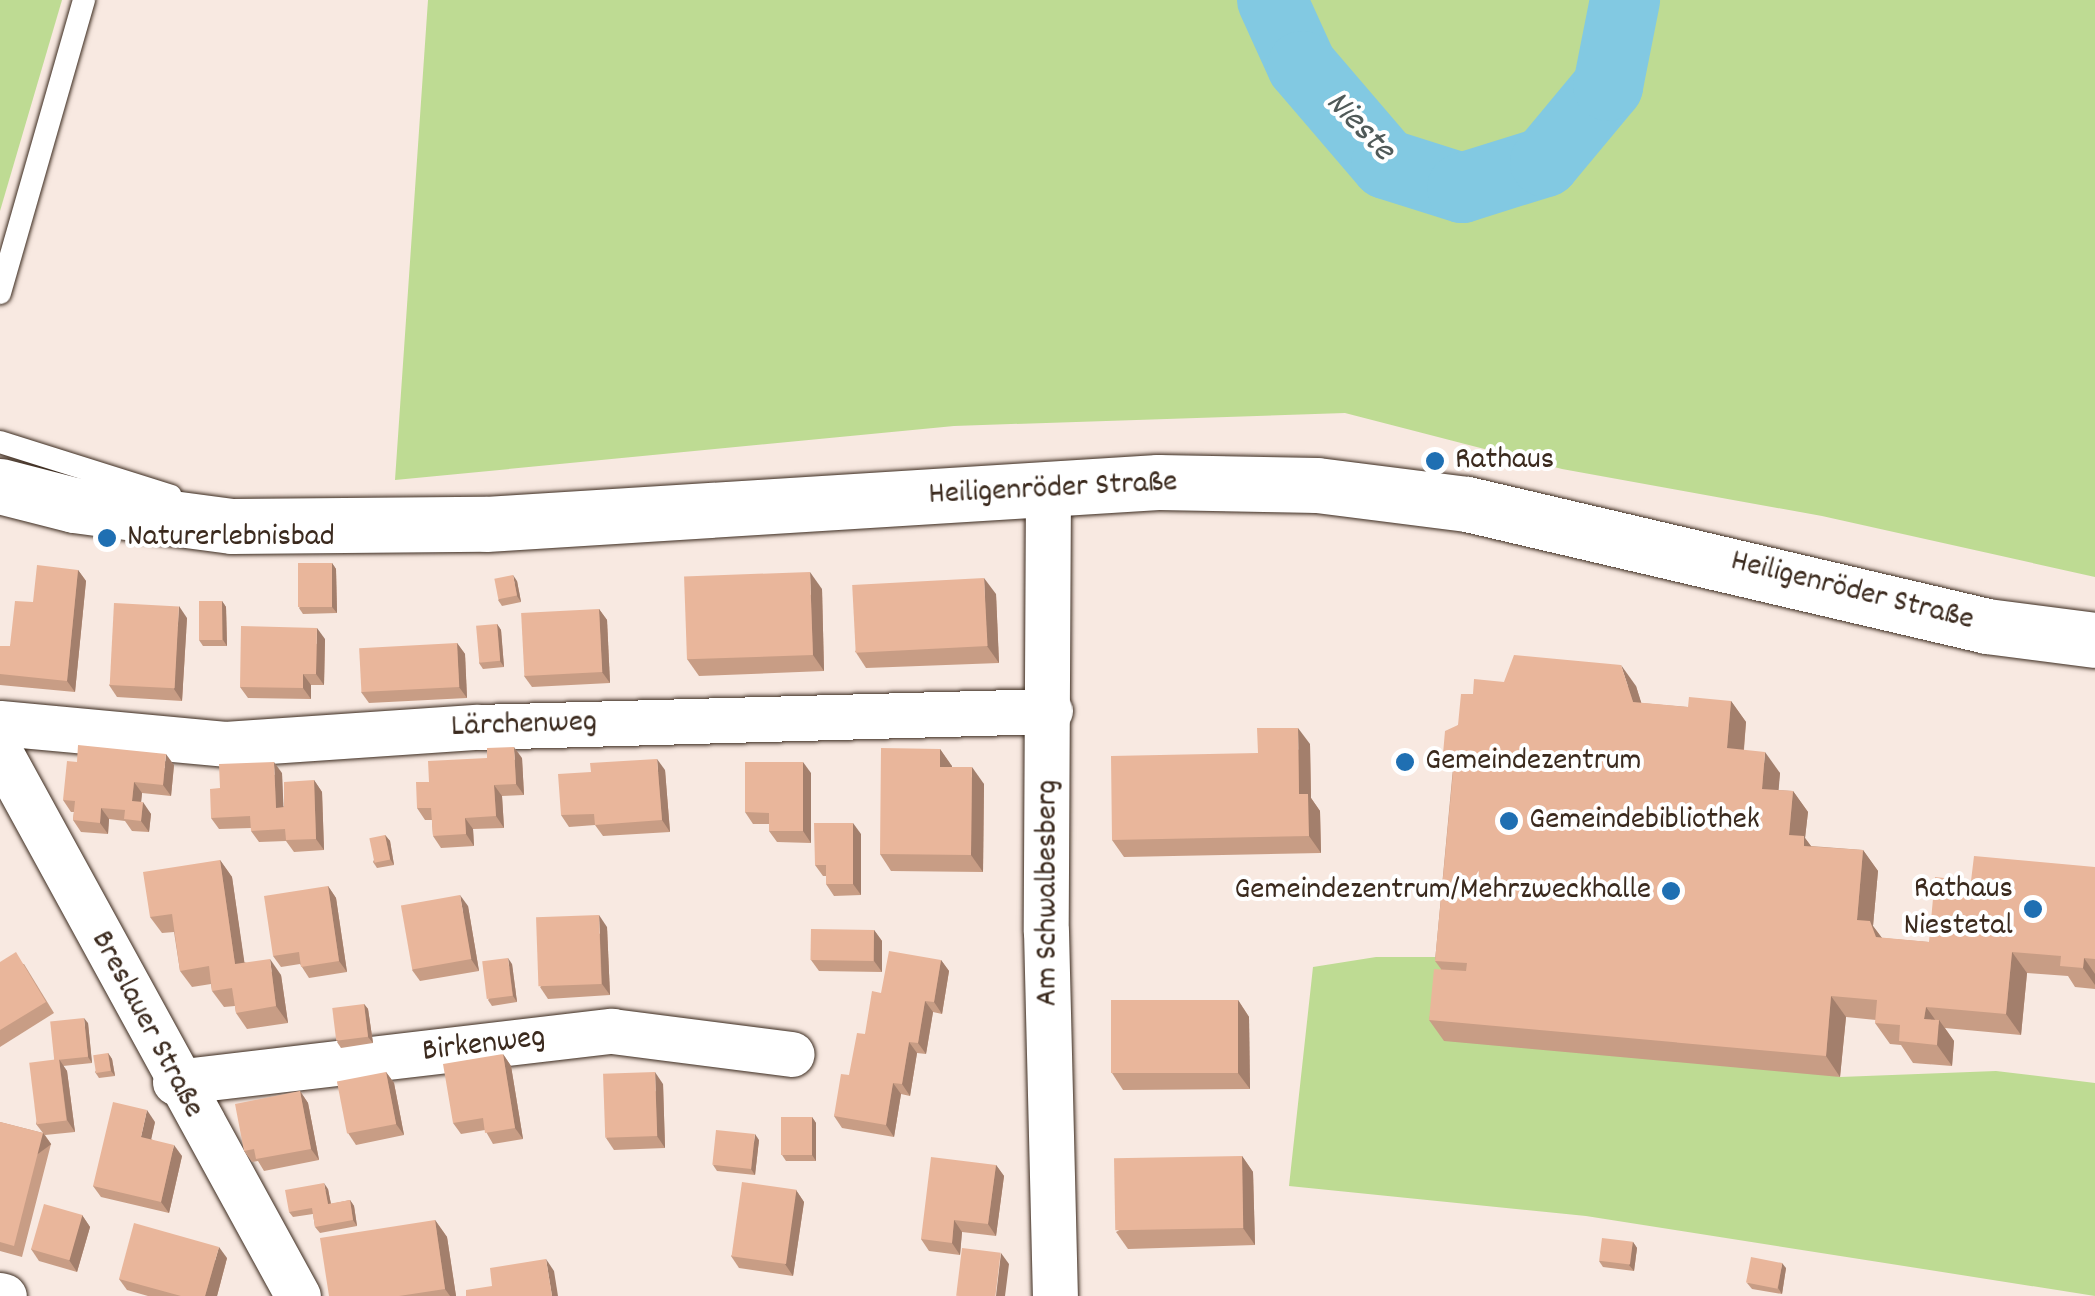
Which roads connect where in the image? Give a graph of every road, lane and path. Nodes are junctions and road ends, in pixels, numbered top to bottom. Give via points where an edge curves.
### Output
1 (84, 0) edge
2 (0, 293) edge
3 (0, 442) edge
4 (0, 486) edge
5 (1048, 490) junction
6 (232, 526) junction
7 (2095, 640) edge
8 (1050, 711) junction
9 (0, 724) edge
10 (0, 752) edge
11 (792, 1054) dead end
12 (175, 1082) junction
13 (298, 1296) edge
14 (1055, 1296) edge

1 - 2 lane
3 - 6 lane via 113,475 217,513
4 - 6 street, Heiligenröder Straße via 74,504
5 - 6 street, Heiligenröder Straße via 486,524
5 - 7 street, Heiligenröder Straße via 1158,482 1317,485 1451,502 1987,626
5 - 8 street, Am Schwalbesberg
8 - 9 street, Lärchenweg via 477,727 225,744
8 - 14 street, Am Schwalbesberg via 1046,931
10 - 12 street, Breslauer Straße
11 - 12 street, Birkenweg via 612,1030
12 - 13 street, Breslauer Straße

